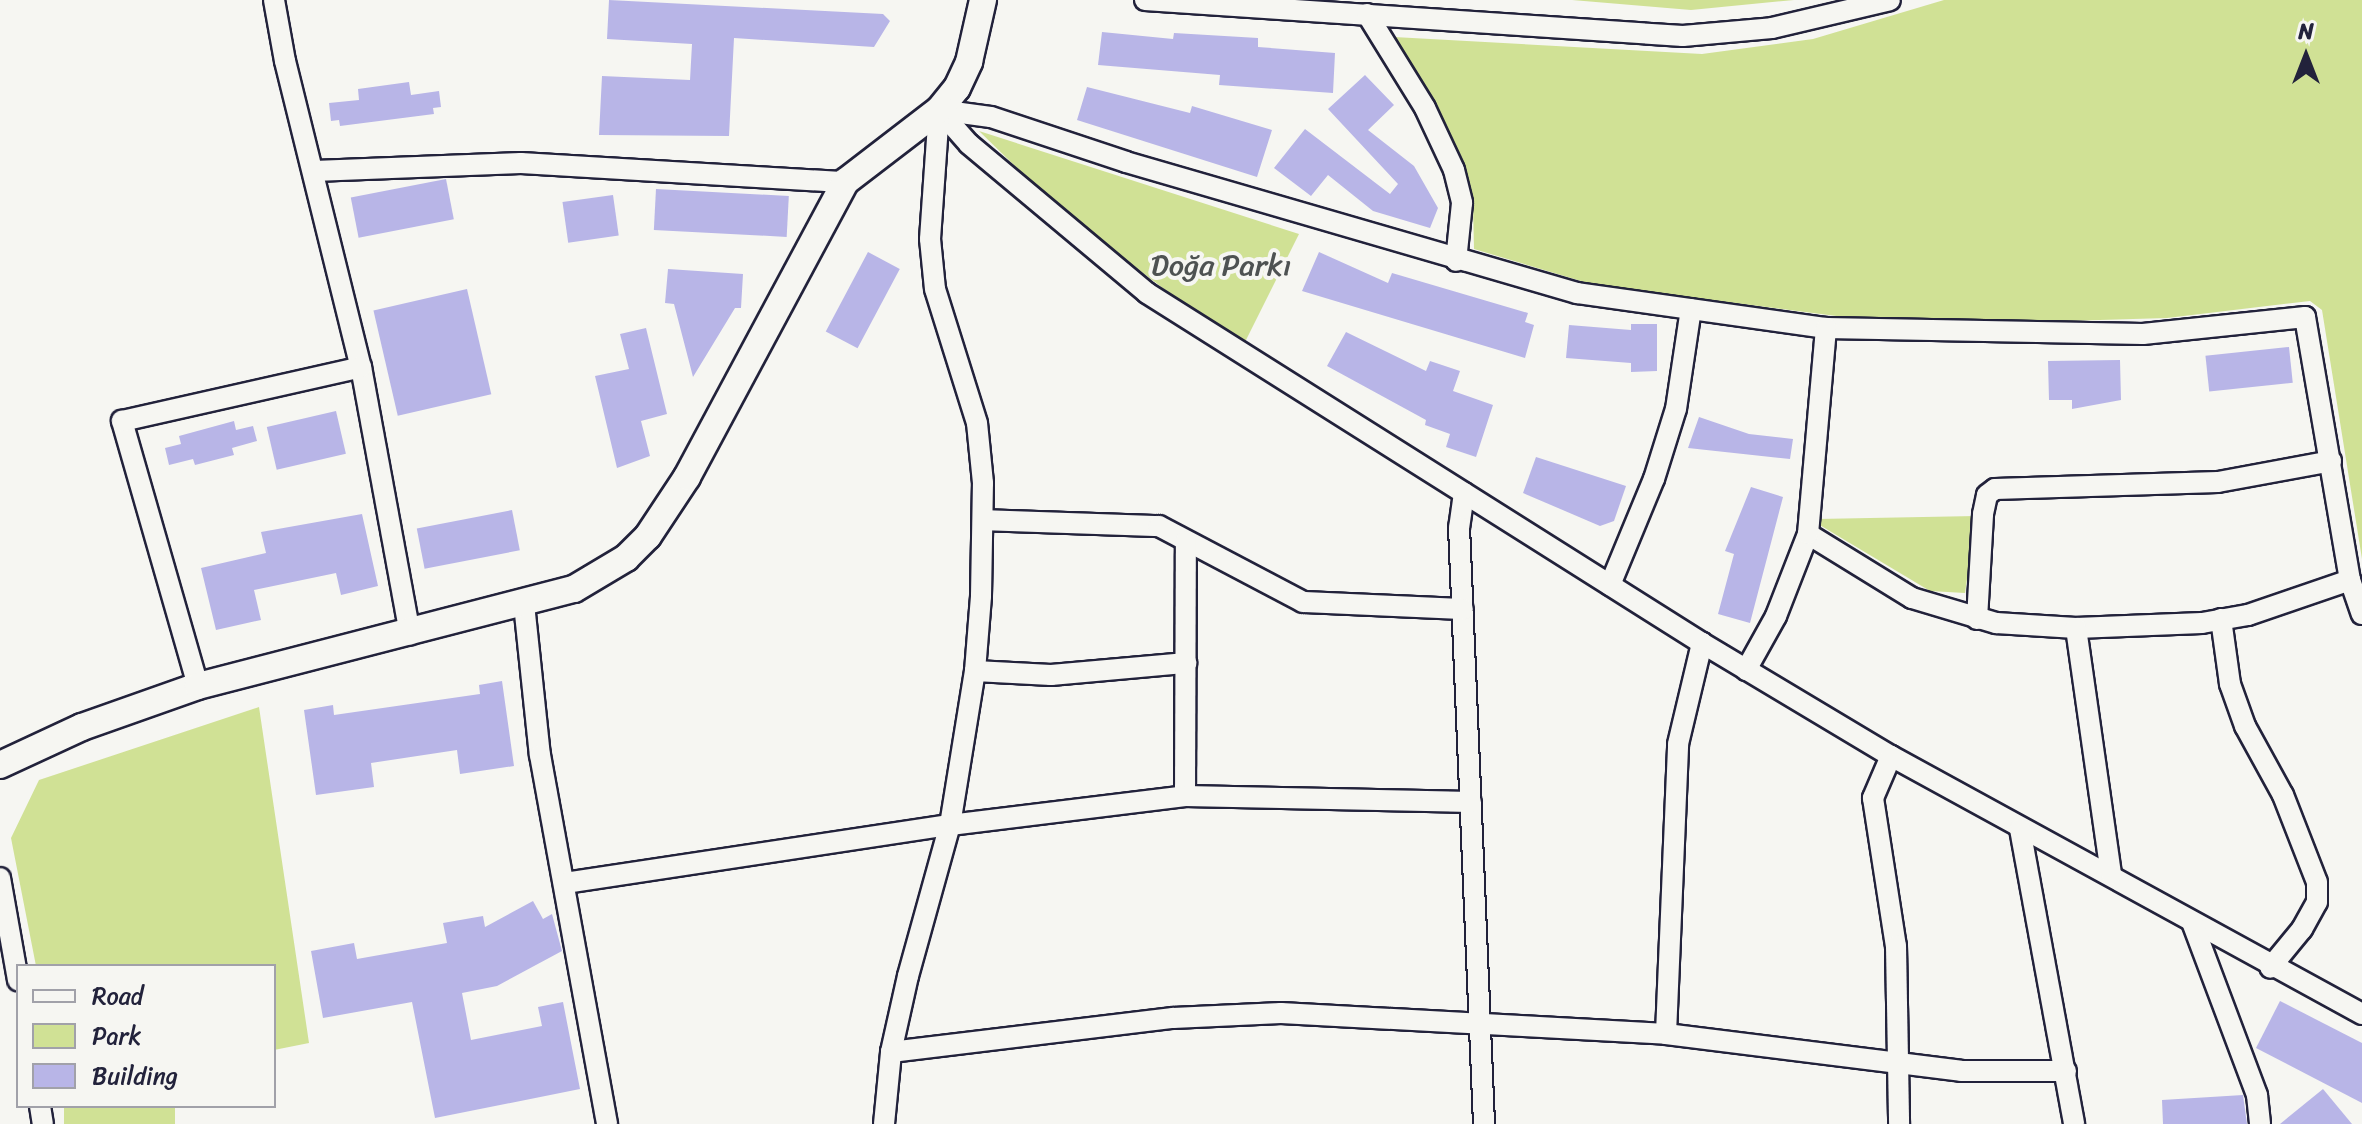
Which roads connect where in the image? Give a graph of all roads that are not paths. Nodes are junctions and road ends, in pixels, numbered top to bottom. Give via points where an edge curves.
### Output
1 (274, 0) edge
2 (983, 0) edge
3 (1145, 0) edge
4 (1890, 0) edge
5 (1367, 14) junction
6 (939, 110) junction
7 (314, 171) junction
8 (845, 182) junction
9 (1456, 261) junction
10 (1691, 309) junction
11 (1826, 328) junction
12 (361, 367) junction
13 (2331, 461) junction
14 (1464, 493) junction
15 (983, 520) junction
16 (1808, 534) junction
17 (1186, 541) junction
18 (2350, 580) junction
19 (1610, 585) junction
20 (524, 604) junction
21 (1463, 609) junction
22 (2362, 614) edge
23 (1977, 619) junction
24 (2221, 619) junction
25 (2076, 628) junction
26 (410, 635) junction
27 (1702, 643) junction
28 (1186, 663) junction
29 (1746, 670) junction
30 (975, 671) junction
31 (198, 686) junction
32 (1891, 756) junction
33 (0, 765) edge
34 (1185, 796) junction
35 (1471, 802) junction
36 (950, 825) junction
37 (2020, 829) junction
38 (2111, 875) junction
39 (0, 878) edge
40 (565, 883) junction
41 (2192, 922) junction
42 (2270, 968) junction
43 (16, 969) edge
44 (2362, 1014) edge
45 (1479, 1023) junction
46 (1666, 1034) junction
47 (891, 1052) junction
48 (1901, 1065) junction
49 (2066, 1071) junction
50 (607, 1124) edge
51 (884, 1124) edge
52 (1484, 1124) edge
53 (1899, 1124) edge
54 (2074, 1124) edge
55 (2260, 1124) edge

1 - 7 street
2 - 6 street via 969,62
3 - 5 street
4 - 5 street via 1772,28 1683,36
5 - 9 street via 1425,108 1454,170 1462,203
6 - 8 street
6 - 9 street via 991,117
6 - 14 street via 980,154 1147,293
6 - 15 street via 930,239 935,289 977,423
7 - 8 street via 521,163
7 - 12 street
8 - 20 street via 694,465 648,536 602,574
9 - 10 street via 1548,287
10 - 11 street
10 - 19 street via 1676,409
11 - 13 street via 2143,334 2305,317
11 - 16 street
12 - 26 street
12 - 31 street via 122,421
13 - 18 street
13 - 23 street via 2218,482 1995,489 1987,495 1983,514
14 - 19 street
14 - 21 street via 1459,527
15 - 17 street via 1159,526
15 - 30 street
16 - 23 street via 1912,598
16 - 29 street via 1776,616
17 - 21 street via 1311,604
17 - 28 street
18 - 22 street
18 - 24 street
19 - 27 street
20 - 26 street
20 - 40 street via 530,692
21 - 35 street
23 - 25 street
24 - 25 street
24 - 42 street via 2230,684 2245,726 2307,849 2317,882 2317,902
25 - 38 street
26 - 31 street
27 - 29 street
27 - 46 street via 1678,744
28 - 30 street via 1051,675
28 - 34 street
29 - 32 street
30 - 36 street
31 - 33 street via 82,727
32 - 37 street
32 - 48 street via 1873,798 1896,946
34 - 35 street
34 - 36 street
35 - 45 street
36 - 40 street
36 - 47 street
37 - 38 street
37 - 49 street
38 - 41 street
39 - 43 street
40 - 50 street
41 - 42 street
41 - 55 street via 2257,1095
42 - 44 street
45 - 46 street
45 - 47 street via 1248,1013
45 - 52 street
46 - 48 street
47 - 51 street
48 - 49 street via 2022,1074
48 - 53 street
49 - 54 street

